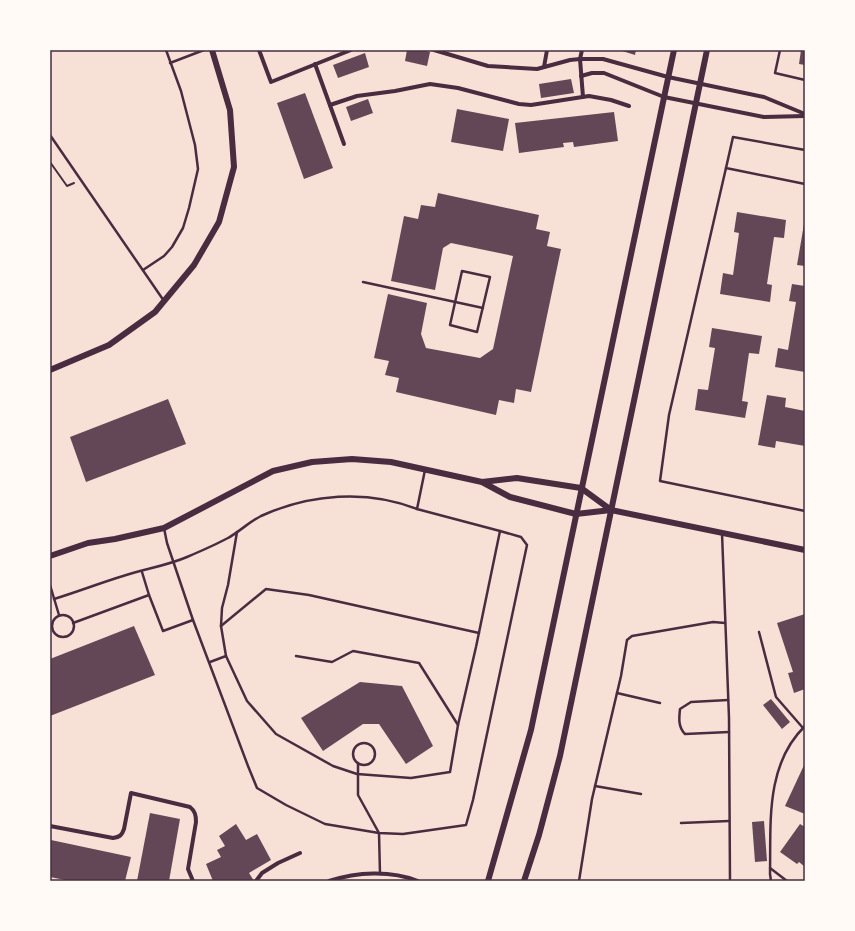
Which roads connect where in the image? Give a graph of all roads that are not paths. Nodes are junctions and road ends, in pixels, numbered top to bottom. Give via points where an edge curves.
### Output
1 (166, 50) edge
2 (204, 50) edge
3 (212, 50) edge
4 (259, 50) edge
5 (351, 50) edge
6 (434, 50) edge
7 (547, 50) edge
8 (582, 50) edge
9 (674, 50) edge
10 (706, 50) edge
11 (780, 50) edge
12 (580, 59) junction
13 (170, 63) junction
14 (315, 64) junction
15 (544, 67) junction
16 (581, 76) junction
17 (668, 77) junction
18 (805, 80) edge
19 (699, 83) junction
20 (583, 97) junction
21 (664, 97) junction
22 (695, 103) junction
23 (330, 105) junction
24 (629, 106) dead end
25 (805, 115) edge
26 (50, 135) edge
27 (344, 144) dead end
28 (805, 150) edge
29 (726, 168) junction
30 (805, 184) edge
31 (143, 270) junction
32 (363, 282) dead end
33 (164, 301) junction
34 (455, 301) junction
35 (483, 308) junction
36 (50, 370) edge
37 (425, 470) junction
38 (482, 482) junction
39 (581, 488) junction
40 (417, 508) junction
41 (611, 510) junction
42 (805, 511) edge
43 (576, 514) junction
44 (164, 528) junction
45 (500, 530) junction
46 (237, 532) junction
47 (722, 532) junction
48 (805, 550) edge
49 (50, 556) edge
50 (173, 562) junction
51 (142, 572) junction
52 (50, 585) edge
53 (149, 595) junction
54 (54, 599) junction
55 (59, 616) junction
56 (193, 620) junction
57 (73, 623) junction
58 (725, 623) junction
59 (221, 626) junction
60 (51, 630) edge
61 (760, 632) dead end
62 (479, 633) junction
63 (226, 656) junction
64 (296, 656) dead end
65 (210, 662) junction
66 (617, 693) junction
67 (728, 700) junction
68 (660, 703) dead end
69 (458, 725) junction
70 (804, 727) edge
71 (729, 732) junction
72 (358, 763) junction
73 (357, 774) junction
74 (595, 786) junction
75 (641, 794) dead end
76 (729, 822) junction
77 (681, 823) dead end
78 (50, 826) edge
79 (380, 833) junction
80 (300, 853) dead end
81 (770, 868) junction
82 (380, 874) junction
83 (193, 881) edge
84 (256, 881) edge
85 (329, 881) edge
86 (418, 881) edge
87 (488, 881) edge
88 (524, 881) edge
89 (578, 881) edge
90 (730, 881) edge
91 (771, 881) edge
92 (786, 881) edge

1 - 13 lane
2 - 13 lane
3 - 33 street via 230,110 234,167 220,222 194,265
4 - 14 street via 271,82
5 - 14 street
6 - 15 street via 488,66
7 - 15 street
8 - 12 street
9 - 17 street
10 - 19 street
11 - 18 lane via 775,73
12 - 15 street
12 - 16 street
12 - 17 street via 603,59
13 - 31 lane via 184,103 195,145 198,169 183,228 168,252
14 - 23 street
16 - 20 street
16 - 21 street via 604,73
17 - 19 street
17 - 21 street
19 - 22 street
19 - 25 street via 764,97
20 - 23 street via 519,104 458,88 430,84 357,96
20 - 24 street via 596,97
21 - 22 street
21 - 39 street
22 - 25 street via 764,117
22 - 41 street
23 - 27 street
26 - 31 lane
28 - 29 lane via 733,137
29 - 30 lane
29 - 42 lane via 669,415 660,481
31 - 33 lane
32 - 34 lane
33 - 36 street via 155,312 109,345
34 - 35 lane
34 - 35 lane via 450,325 477,332
34 - 35 lane via 462,271 490,277
37 - 38 street
37 - 40 lane
37 - 44 street via 391,462 354,459 312,462 273,470
38 - 39 street via 517,478
38 - 43 street via 510,497
39 - 41 street
39 - 43 street
40 - 45 lane
40 - 46 lane via 357,496 311,500 286,506 259,517
41 - 43 street
41 - 47 street
41 - 88 street via 560,756
43 - 87 street via 531,730
44 - 49 street via 88,543
44 - 50 lane
45 - 62 lane
45 - 79 lane via 521,537 527,545 466,825 404,834
46 - 50 lane
46 - 59 lane via 222,608
47 - 48 street
47 - 58 lane
50 - 51 lane
50 - 56 lane
51 - 53 lane
51 - 54 lane
52 - 54 lane
53 - 56 lane via 163,631
53 - 57 lane
54 - 55 lane
55 - 57 lane via 69,618
55 - 60 lane via 54,620
56 - 65 lane
57 - 60 lane via 68,635 61,636
58 - 66 lane via 713,622 632,636 627,640
58 - 67 lane
59 - 62 lane via 266,588 309,595
59 - 63 lane
61 - 70 lane via 776,697
62 - 69 lane
63 - 65 lane
63 - 73 lane via 247,701 276,734 333,766
64 - 69 lane via 332,662 353,651 419,663
65 - 79 lane via 257,788 325,824
66 - 68 lane
66 - 74 lane
67 - 71 lane
67 - 71 lane via 691,702 680,709 679,718 681,730 685,734
69 - 73 lane via 450,772 411,778
70 - 81 lane via 794,736 780,763 771,803
71 - 76 lane
72 - 72 lane via 353,754 356,747 365,743 371,746 375,752 371,762 364,765
72 - 73 lane
73 - 79 lane via 358,796
74 - 75 lane
74 - 89 lane
76 - 77 lane
76 - 90 lane
78 - 83 street via 119,837 124,829 131,793 190,807 196,815 188,869
79 - 82 lane
80 - 84 street via 262,873
81 - 91 lane
81 - 92 lane
82 - 85 street
82 - 86 street via 405,876

